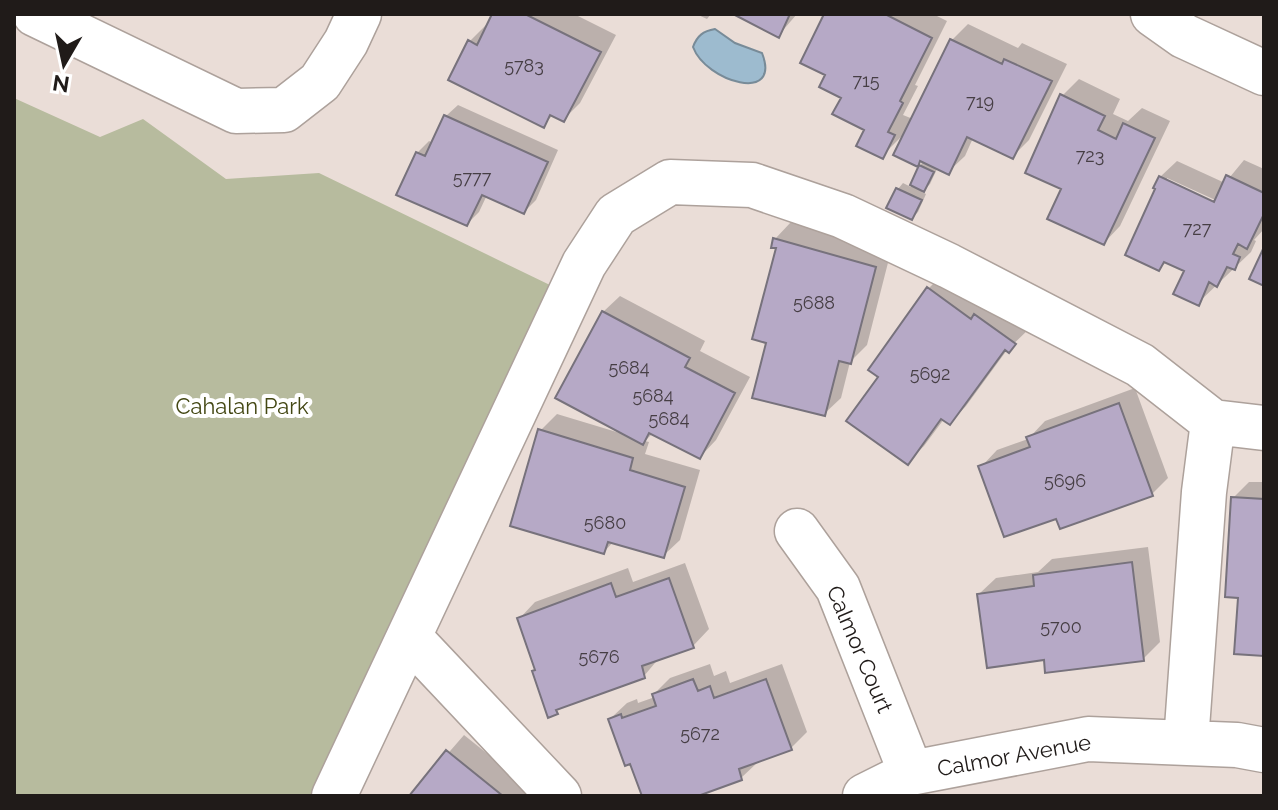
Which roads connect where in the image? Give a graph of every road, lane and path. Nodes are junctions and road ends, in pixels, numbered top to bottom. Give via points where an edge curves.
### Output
1 (35, 14) edge
2 (359, 14) edge
3 (1153, 14) edge
4 (1264, 73) edge
5 (1213, 422) junction
6 (1264, 428) edge
7 (797, 531) dead end
8 (409, 637) junction
9 (1186, 742) junction
10 (1264, 750) edge
11 (911, 773) junction
12 (334, 796) edge
13 (559, 796) edge
14 (865, 796) edge

1 - 2 street via 236,111 284,110 320,82
3 - 4 street via 1184,36
5 - 6 street
5 - 8 street via 1140,365 843,216 752,185 670,182 616,215 584,264
5 - 9 street
7 - 11 street, Calmor Court via 838,588
8 - 12 street
8 - 13 street
9 - 10 street, Calmor Avenue
9 - 11 street, Calmor Avenue via 1088,739
11 - 14 street, Calmor Avenue

